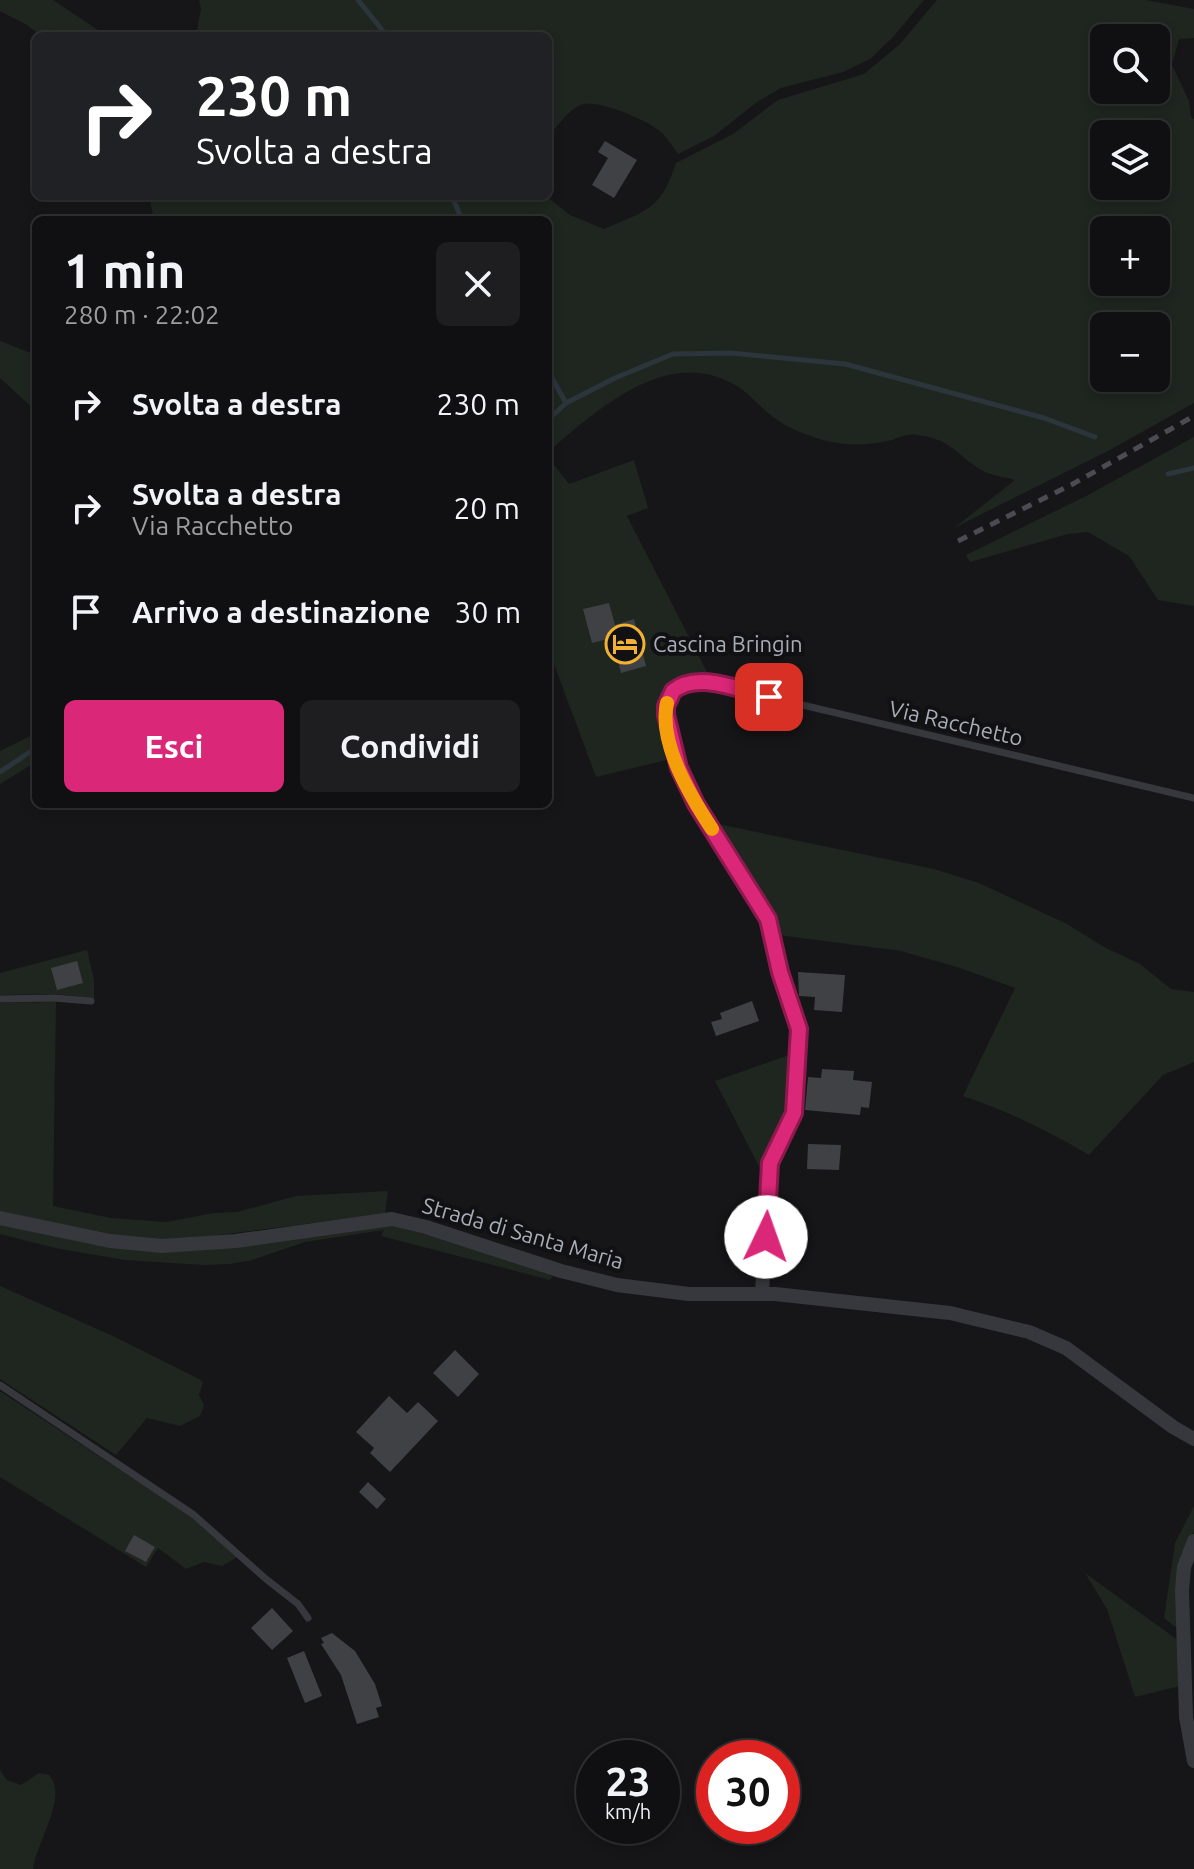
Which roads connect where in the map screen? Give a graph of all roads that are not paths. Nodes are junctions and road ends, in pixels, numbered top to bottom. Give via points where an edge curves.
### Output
1 (709, 683) joint
2 (1194, 798) edge
3 (0, 999) edge
4 (91, 1001) dead end
5 (0, 1218) edge
6 (762, 1293) junction
7 (0, 1385) edge
8 (1194, 1439) edge
9 (1194, 1541) edge
10 (308, 1618) dead end
11 (1194, 1761) edge

1 - 2 lane, Via Racchetto
1 - 6 street via 688,682 673,691 666,710 670,738 691,796 768,919 799,1029 794,1113 769,1167
3 - 4 lane
5 - 6 street, Strada di Santa Maria via 155,1246 236,1241 397,1219 608,1283 679,1293
6 - 8 street, Strada di Santa Maria via 920,1308 1029,1332 1085,1360
7 - 10 lane via 194,1515
9 - 11 street via 1182,1591 1186,1717

